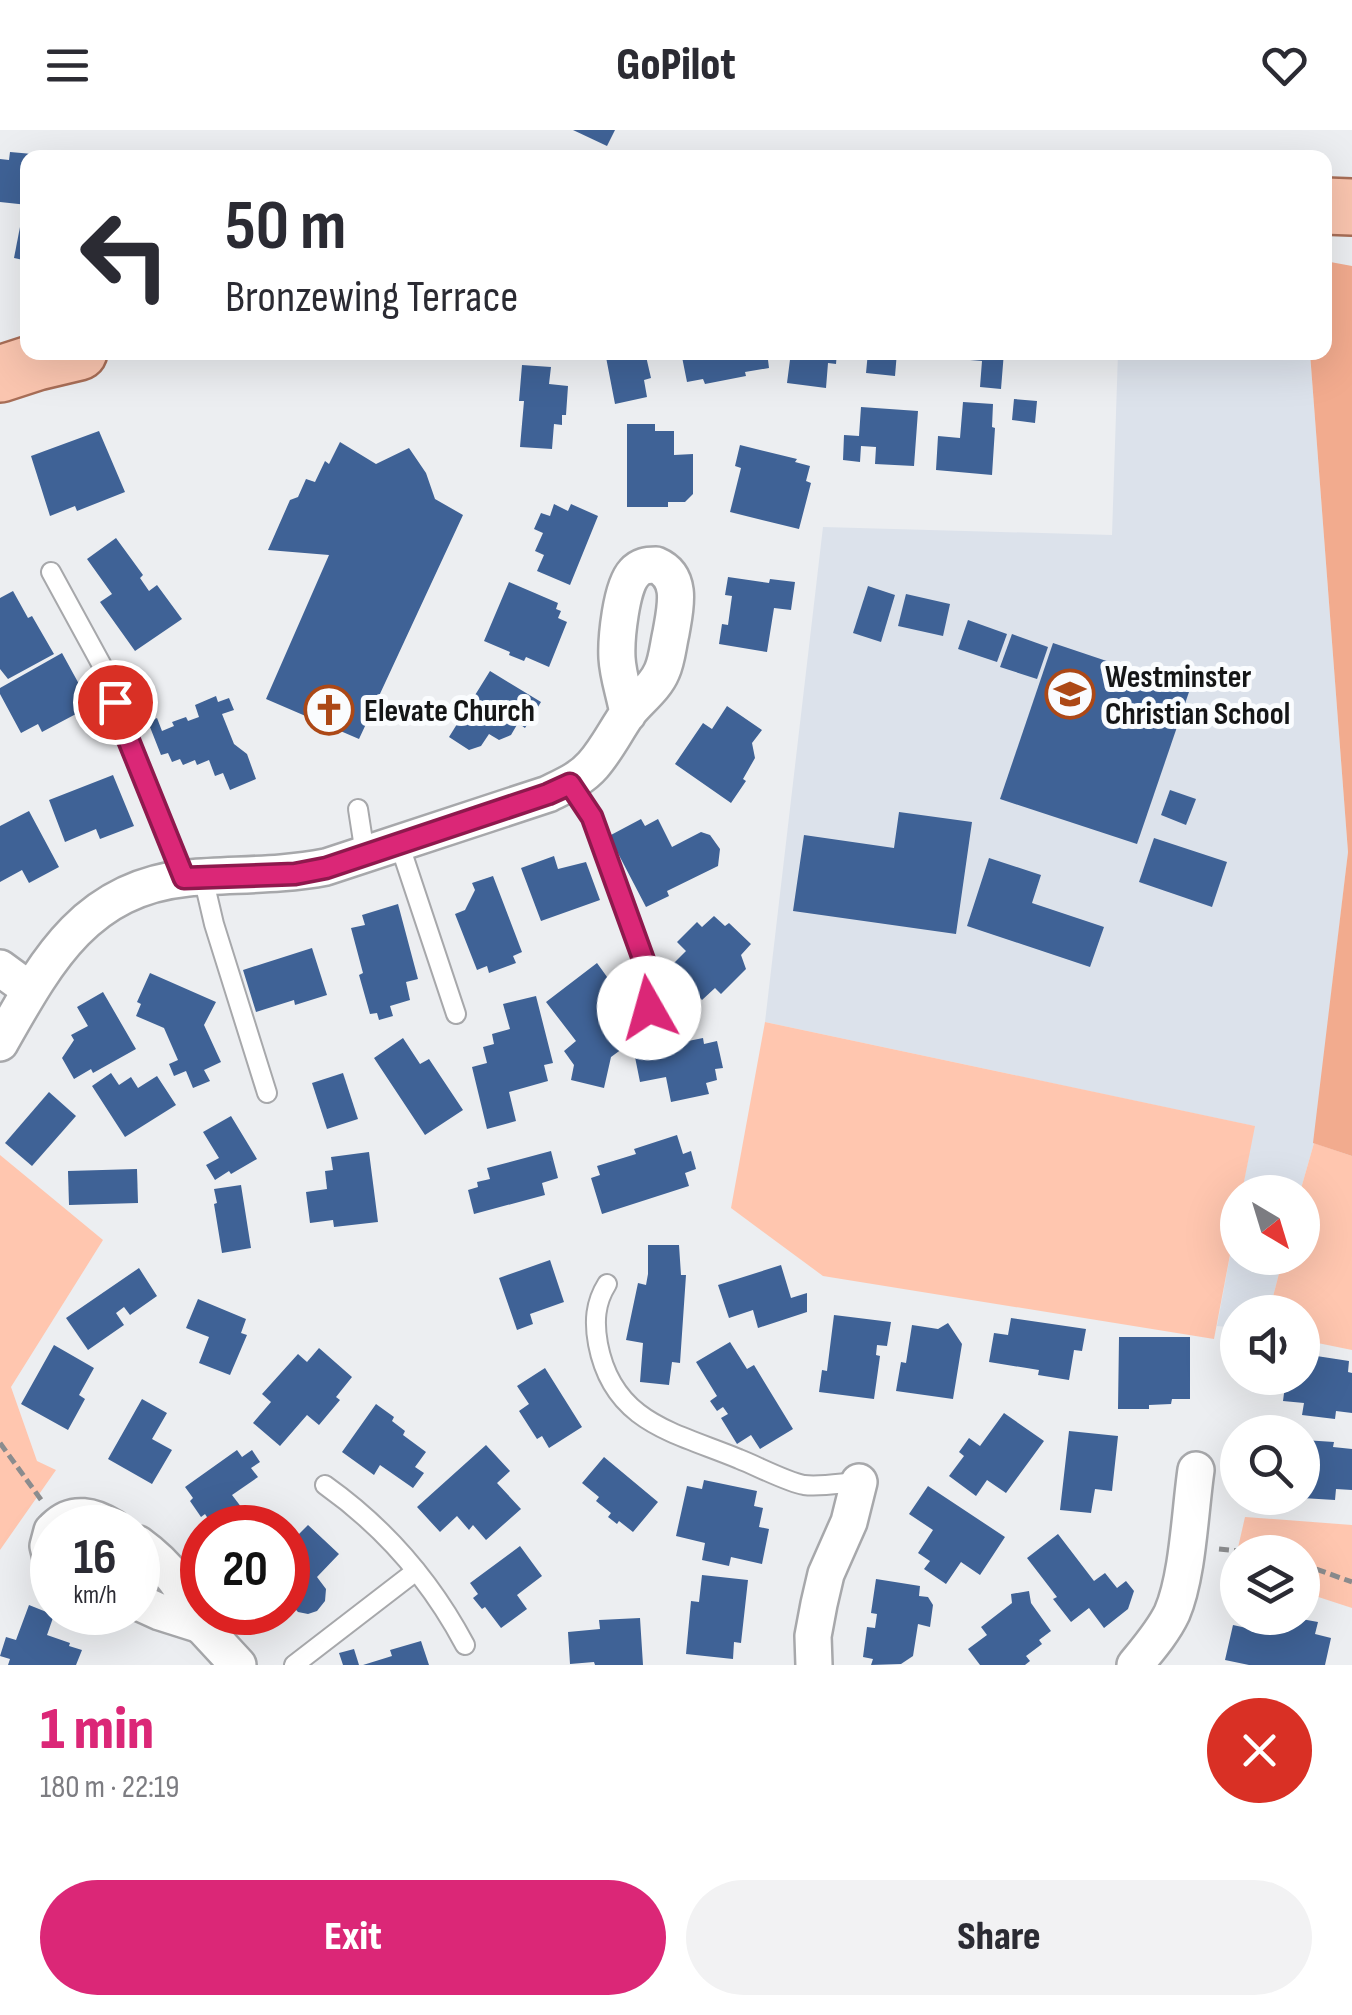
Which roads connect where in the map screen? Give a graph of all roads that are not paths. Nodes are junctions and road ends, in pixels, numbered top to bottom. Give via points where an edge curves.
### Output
1 (45, 360) edge
2 (0, 374) edge
3 (52, 572) dead end
4 (628, 714) dead end
5 (570, 784) junction
6 (358, 809) dead end
7 (400, 844) junction
8 (365, 854) junction
9 (194, 878) junction
10 (0, 968) edge
11 (30, 990) junction
12 (649, 1008) dead end
13 (456, 1014) dead end
14 (0, 1043) edge
15 (267, 1093) dead end
16 (606, 1284) dead end
17 (1196, 1470) dead end
18 (858, 1482) joint
19 (325, 1485) dead end
20 (160, 1563) edge
21 (416, 1571) junction
22 (180, 1585) edge
23 (211, 1635) edge
24 (464, 1645) dead end
25 (238, 1665) edge
26 (294, 1665) edge
27 (814, 1665) edge
28 (1134, 1665) edge

1 - 2 main road
3 - 9 lane via 105,671 126,734
4 - 5 street via 591,768
5 - 7 street
5 - 12 lane via 592,817 644,961
6 - 8 lane
7 - 8 street
7 - 13 lane
8 - 9 street via 295,874
9 - 11 street via 118,897 89,916
9 - 15 lane
10 - 11 street
11 - 14 street
16 - 18 lane via 596,1305 598,1346 609,1380 631,1409 804,1485
17 - 28 street via 1180,1592
18 - 27 street via 826,1574
19 - 21 lane via 377,1526
20 - 22 street
21 - 24 lane
21 - 26 lane
23 - 25 street

